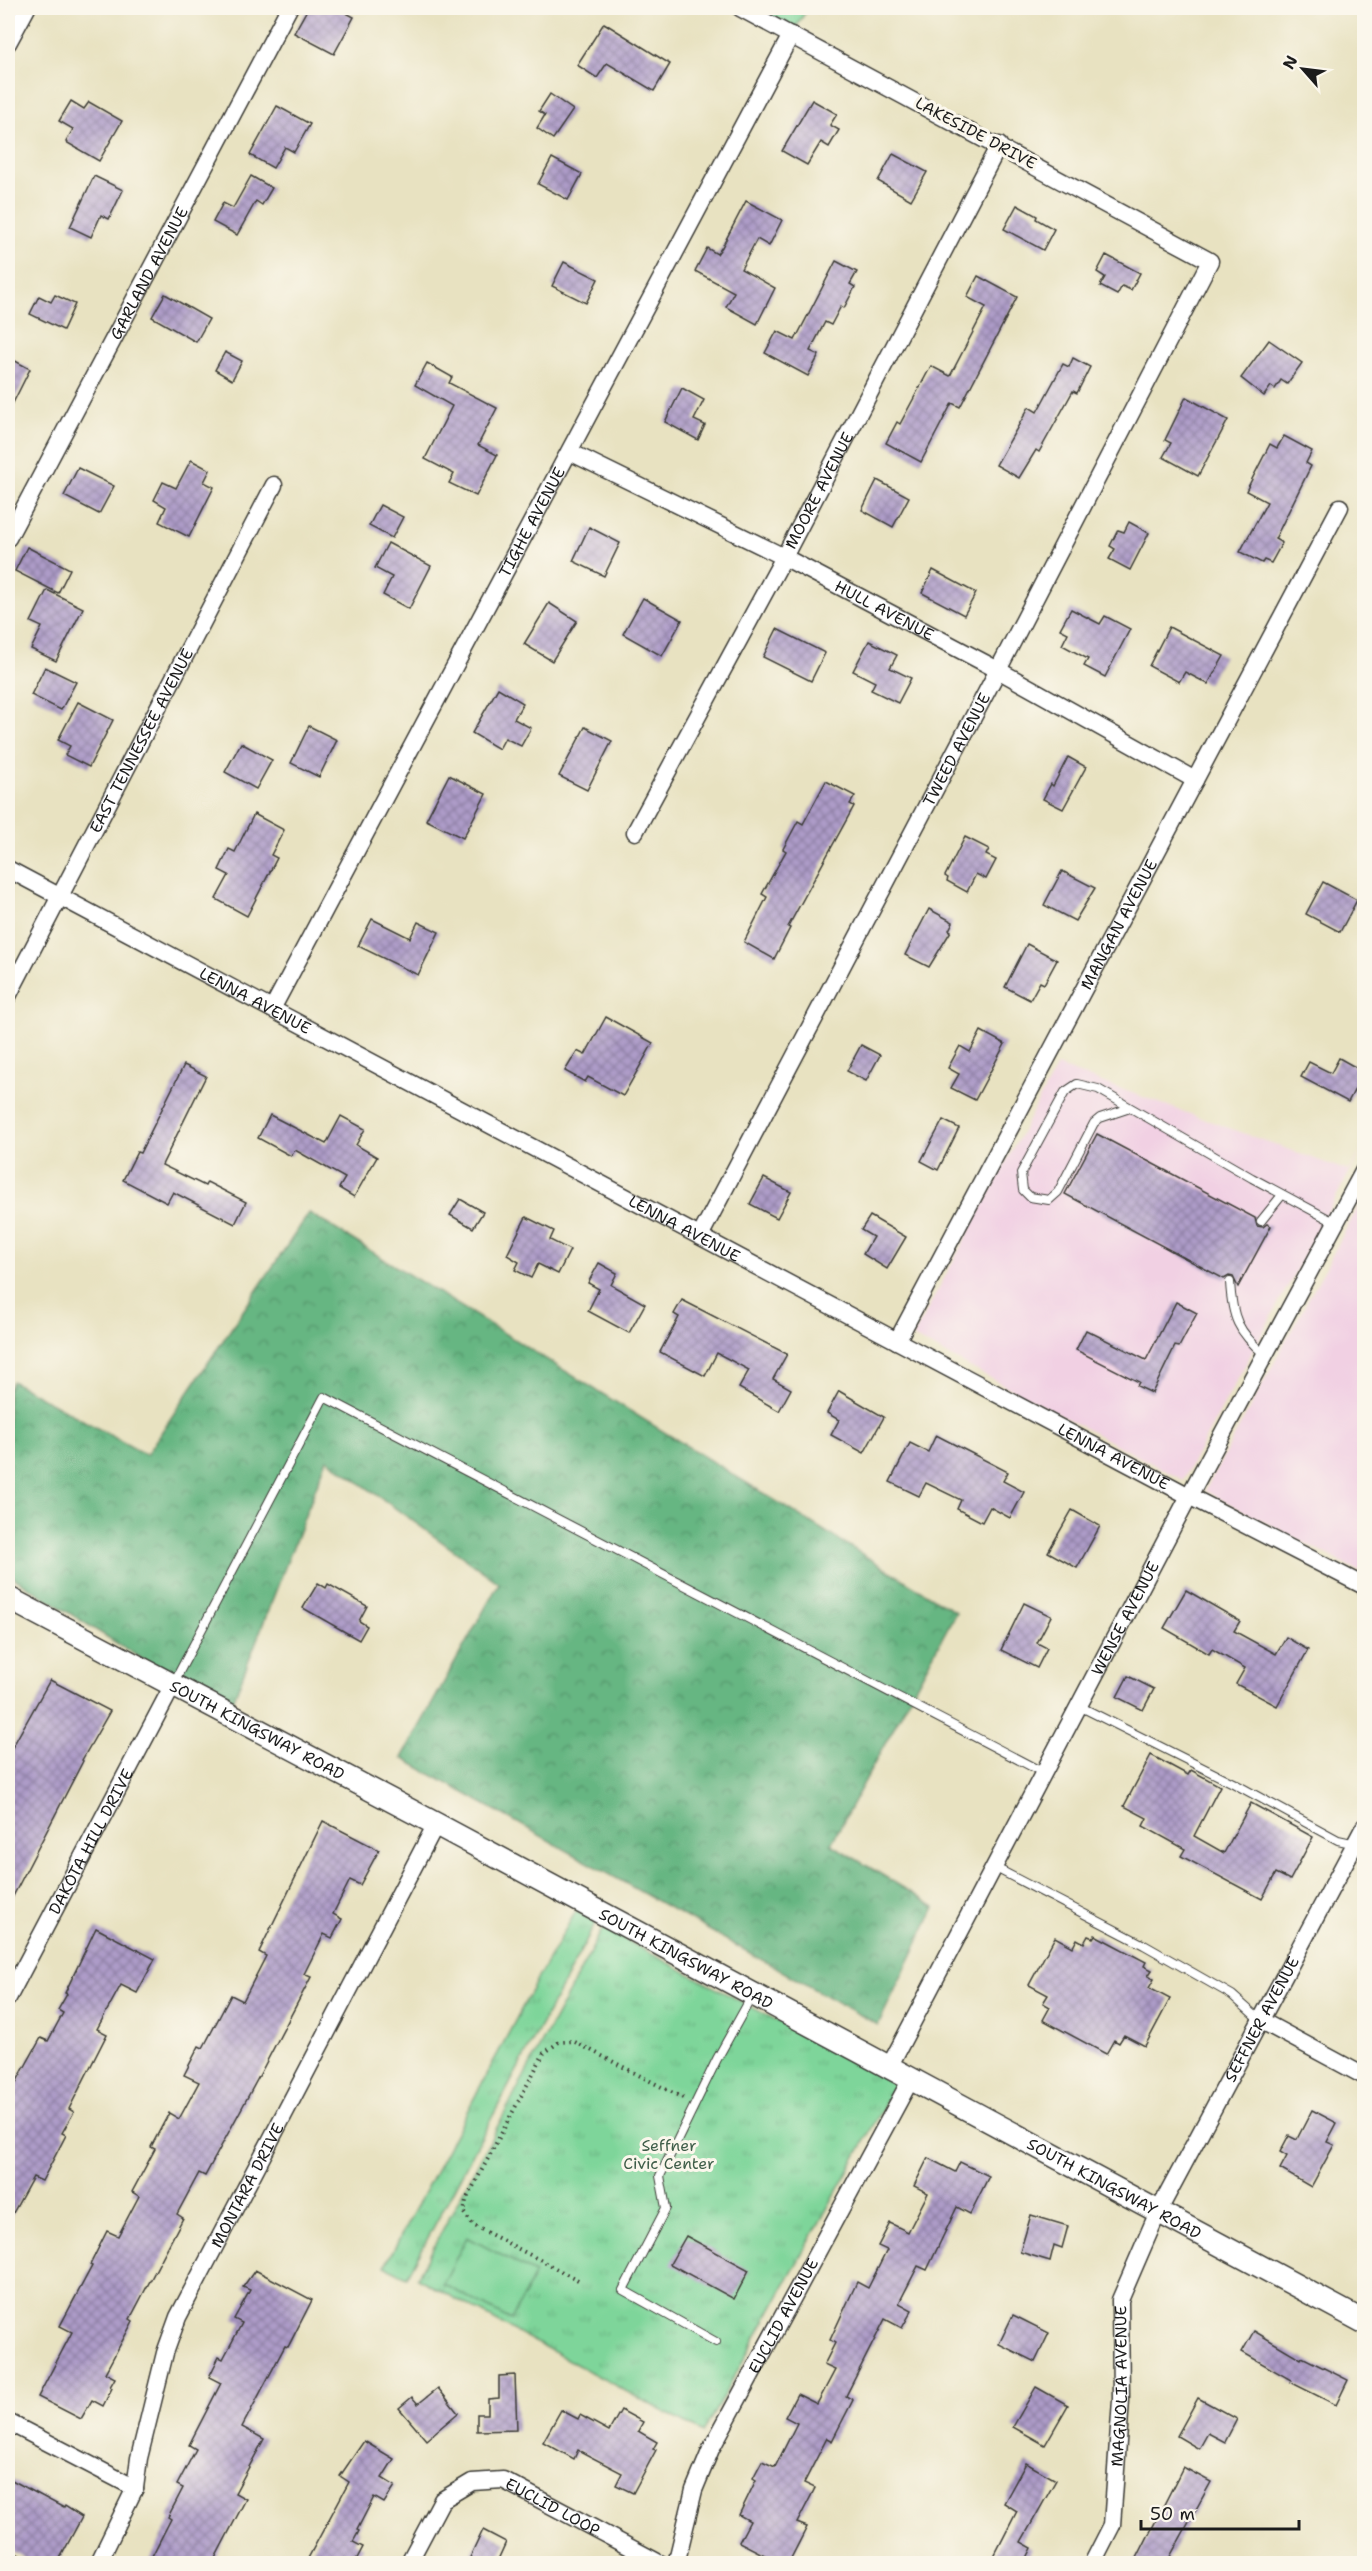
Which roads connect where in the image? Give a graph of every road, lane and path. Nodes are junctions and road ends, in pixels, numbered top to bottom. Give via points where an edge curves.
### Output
1 (27, 8) edge
2 (288, 8) edge
3 (740, 8) edge
4 (791, 35) junction
5 (8, 44) edge
6 (999, 145) junction
7 (1210, 261) joint
8 (570, 452) junction
9 (274, 485) dead end
10 (1340, 507) dead end
11 (8, 538) edge
12 (784, 556) junction
13 (999, 670) junction
14 (1195, 780) junction
15 (635, 832) dead end
16 (8, 869) edge
17 (59, 896) junction
18 (8, 996) edge
19 (272, 1009) junction
20 (1130, 1108) junction
21 (1365, 1170) edge
22 (1282, 1195) junction
23 (1261, 1221) dead end
24 (1336, 1223) junction
25 (700, 1236) junction
26 (1230, 1282) dead end
27 (897, 1341) junction
28 (1265, 1355) junction
29 (1189, 1496) junction
30 (1365, 1586) edge
31 (8, 1598) edge
32 (173, 1684) junction
33 (1079, 1706) junction
34 (1044, 1773) junction
35 (436, 1824) junction
36 (1365, 1827) edge
37 (1360, 1846) edge
38 (994, 1867) junction
39 (754, 1994) junction
40 (8, 1998) edge
41 (1260, 2020) junction
42 (889, 2067) junction
43 (1365, 2076) edge
44 (911, 2079) junction
45 (694, 2104) junction
46 (1158, 2212) junction
47 (578, 2280) dead end
48 (1365, 2322) edge
49 (716, 2342) dead end
50 (8, 2422) edge
51 (135, 2488) junction
52 (1365, 2559) edge
53 (98, 2564) edge
54 (408, 2564) edge
55 (661, 2564) edge
56 (676, 2564) edge
57 (1092, 2564) edge
58 (1362, 2564) edge

1 - 5 street
2 - 11 street, GARLAND AVENUE
3 - 4 street, LAKESIDE DRIVE
4 - 6 street, LAKESIDE DRIVE
4 - 8 street, TIGHE AVENUE
6 - 7 street, LAKESIDE DRIVE
6 - 12 street, MOORE AVENUE
7 - 13 street, TWEED AVENUE
8 - 12 street, HULL AVENUE
8 - 19 street, TIGHE AVENUE
9 - 17 street, EAST TENNESSEE AVENUE
10 - 14 street, MANGAN AVENUE
12 - 13 street, HULL AVENUE
12 - 15 street, MOORE AVENUE
13 - 14 street, HULL AVENUE
13 - 25 street, TWEED AVENUE
14 - 27 street, MANGAN AVENUE
16 - 17 street, LENNA AVENUE
17 - 18 street, EAST TENNESSEE AVENUE
17 - 19 street, LENNA AVENUE
19 - 25 street, LENNA AVENUE
20 - 20 lane via 1088,1085 1077,1084 1065,1092 1021,1173 1023,1190 1030,1197 1049,1200 1058,1192 1094,1123
20 - 22 lane
21 - 24 street, WENSE AVENUE
22 - 23 lane
22 - 24 lane
24 - 28 street, WENSE AVENUE
25 - 27 street, LENNA AVENUE
26 - 28 lane via 1237,1325
27 - 29 street, LENNA AVENUE
28 - 29 street, WENSE AVENUE
29 - 30 street, LENNA AVENUE
29 - 33 street, WENSE AVENUE
31 - 32 street, SOUTH KINGSWAY ROAD
32 - 34 lane via 324,1397
32 - 35 street, SOUTH KINGSWAY ROAD
32 - 40 street, DAKOTA HILL DRIVE
33 - 34 street, WENSE AVENUE
33 - 37 lane via 1338,1840
34 - 38 street, WENSE AVENUE
35 - 39 street, SOUTH KINGSWAY ROAD
35 - 51 street, MONTARA DRIVE via 178,2317 165,2353
36 - 37 street, SEFFNER AVENUE
37 - 41 street, SEFFNER AVENUE
38 - 41 lane via 1223,1990
38 - 42 street, WENSE AVENUE
39 - 42 street, SOUTH KINGSWAY ROAD
39 - 45 lane
41 - 43 street
41 - 46 street, SEFFNER AVENUE
42 - 44 street, SOUTH KINGSWAY ROAD
44 - 46 street, SOUTH KINGSWAY ROAD
44 - 56 street, EUCLID AVENUE via 711,2449 694,2490
45 - 47 path via 573,2041 558,2042 544,2053 466,2200 464,2212 473,2225
45 - 49 lane via 660,2176 666,2208 623,2290
46 - 48 street, SOUTH KINGSWAY ROAD
46 - 57 street, MAGNOLIA AVENUE via 1120,2300 1121,2400 1112,2525
50 - 51 street
51 - 53 street, MONTARA DRIVE
52 - 58 lane
54 - 55 street, EUCLID LOOP via 442,2500 472,2482 503,2480

